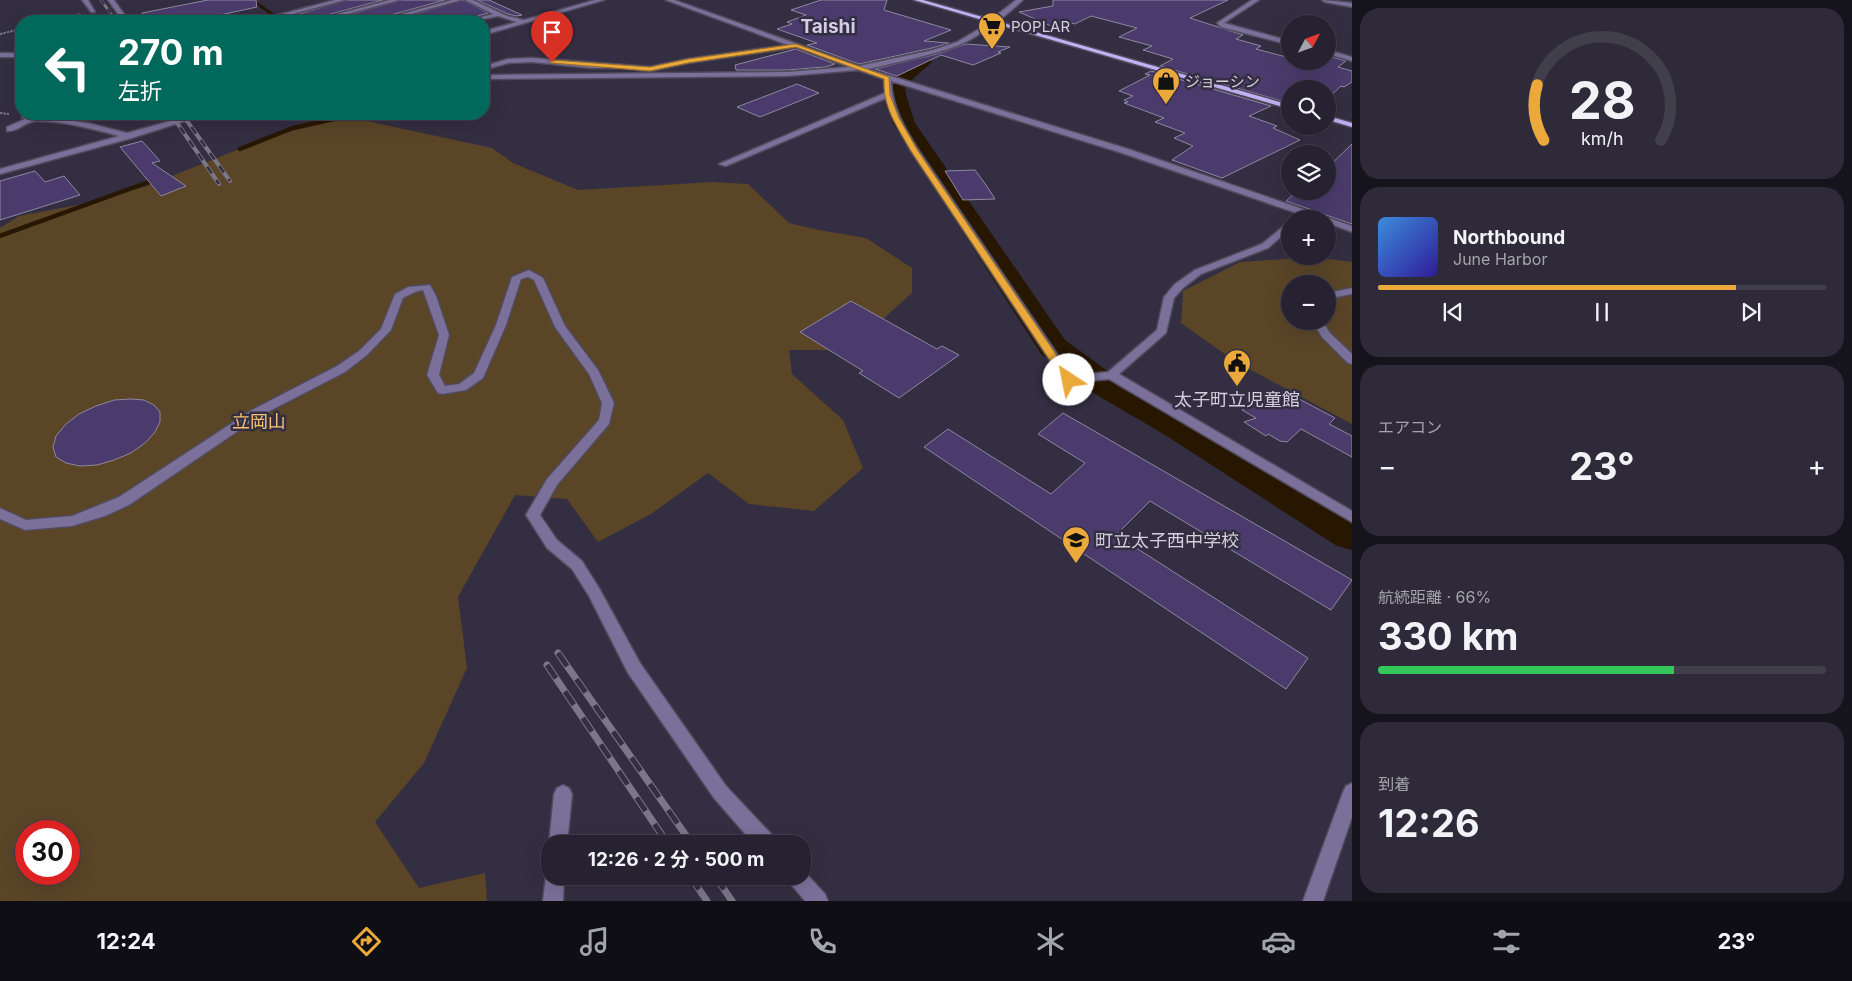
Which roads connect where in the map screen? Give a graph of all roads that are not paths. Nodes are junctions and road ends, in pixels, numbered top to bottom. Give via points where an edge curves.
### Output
1 (85, 0) edge
2 (111, 0) edge
3 (342, 0) edge
4 (397, 0) edge
5 (458, 0) edge
6 (468, 0) edge
7 (601, 0) edge
8 (669, 0) edge
9 (917, 0) edge
10 (1020, 0) edge
11 (1256, 0) edge
12 (1325, 0) edge
13 (361, 4) dead end
14 (1352, 5) edge
15 (369, 8) junction
16 (93, 10) road end
17 (499, 14) junction
18 (122, 15) edge
19 (281, 15) edge
20 (340, 15) edge
21 (402, 15) edge
22 (490, 16) edge
23 (991, 21) junction
24 (524, 22) junction
25 (490, 32) edge
26 (1281, 41) edge
27 (796, 45) junction
28 (1336, 54) edge
29 (0, 56) edge
30 (15, 56) edge
31 (1352, 59) edge
32 (490, 66) edge
33 (860, 68) junction
34 (490, 77) edge
35 (894, 80) junction
36 (887, 95) junction
37 (1281, 104) edge
38 (30, 120) edge
39 (55, 120) edge
40 (181, 120) edge
41 (1336, 120) edge
42 (1352, 125) edge
43 (10, 129) dead end
44 (129, 136) junction
45 (723, 164) dead end
46 (0, 172) edge
47 (1298, 210) edge
48 (1336, 223) edge
49 (1352, 229) edge
50 (1281, 232) edge
51 (1352, 291) edge
52 (1336, 294) edge
53 (1323, 330) edge
54 (1352, 360) edge
55 (1111, 375) junction
56 (0, 513) edge
57 (1352, 516) edge
58 (1352, 792) edge
59 (563, 794) dead end
60 (559, 835) edge
61 (759, 835) edge
62 (554, 885) edge
63 (805, 885) edge
64 (553, 901) edge
65 (818, 901) edge
66 (1313, 901) edge

1 - 16 street
2 - 18 street
3 - 19 street
4 - 15 street
5 - 21 street
6 - 17 street
7 - 24 street
8 - 27 street
9 - 23 main road
10 - 23 street
11 - 26 street via 1220,22 1222,26
12 - 14 street
13 - 15 street
15 - 20 street
17 - 22 street
17 - 24 street
23 - 33 street via 959,43
23 - 37 main road
24 - 25 street
27 - 32 street via 650,69 532,60 508,61
27 - 33 street
28 - 31 street
29 - 30 street
33 - 34 street via 787,74
33 - 35 street
35 - 36 street
35 - 47 street
36 - 45 street
36 - 55 street via 895,118 915,151 1069,380
38 - 43 street
39 - 44 street
40 - 44 street
41 - 42 main road
44 - 46 street
48 - 49 street
50 - 55 street via 1265,246 1198,272 1179,286 1169,297 1162,332
51 - 52 street
53 - 54 street
55 - 57 street
56 - 61 street via 25,525 72,521 124,501 256,413 341,369 363,353 386,330 399,296 412,288 426,287 444,335 433,375 442,390 462,387 480,375 517,277 529,274 538,278 560,327 594,373 608,403 605,421 552,482 533,515 552,544 577,565 634,668 720,792
58 - 66 street
59 - 60 street
62 - 64 street
63 - 65 street

